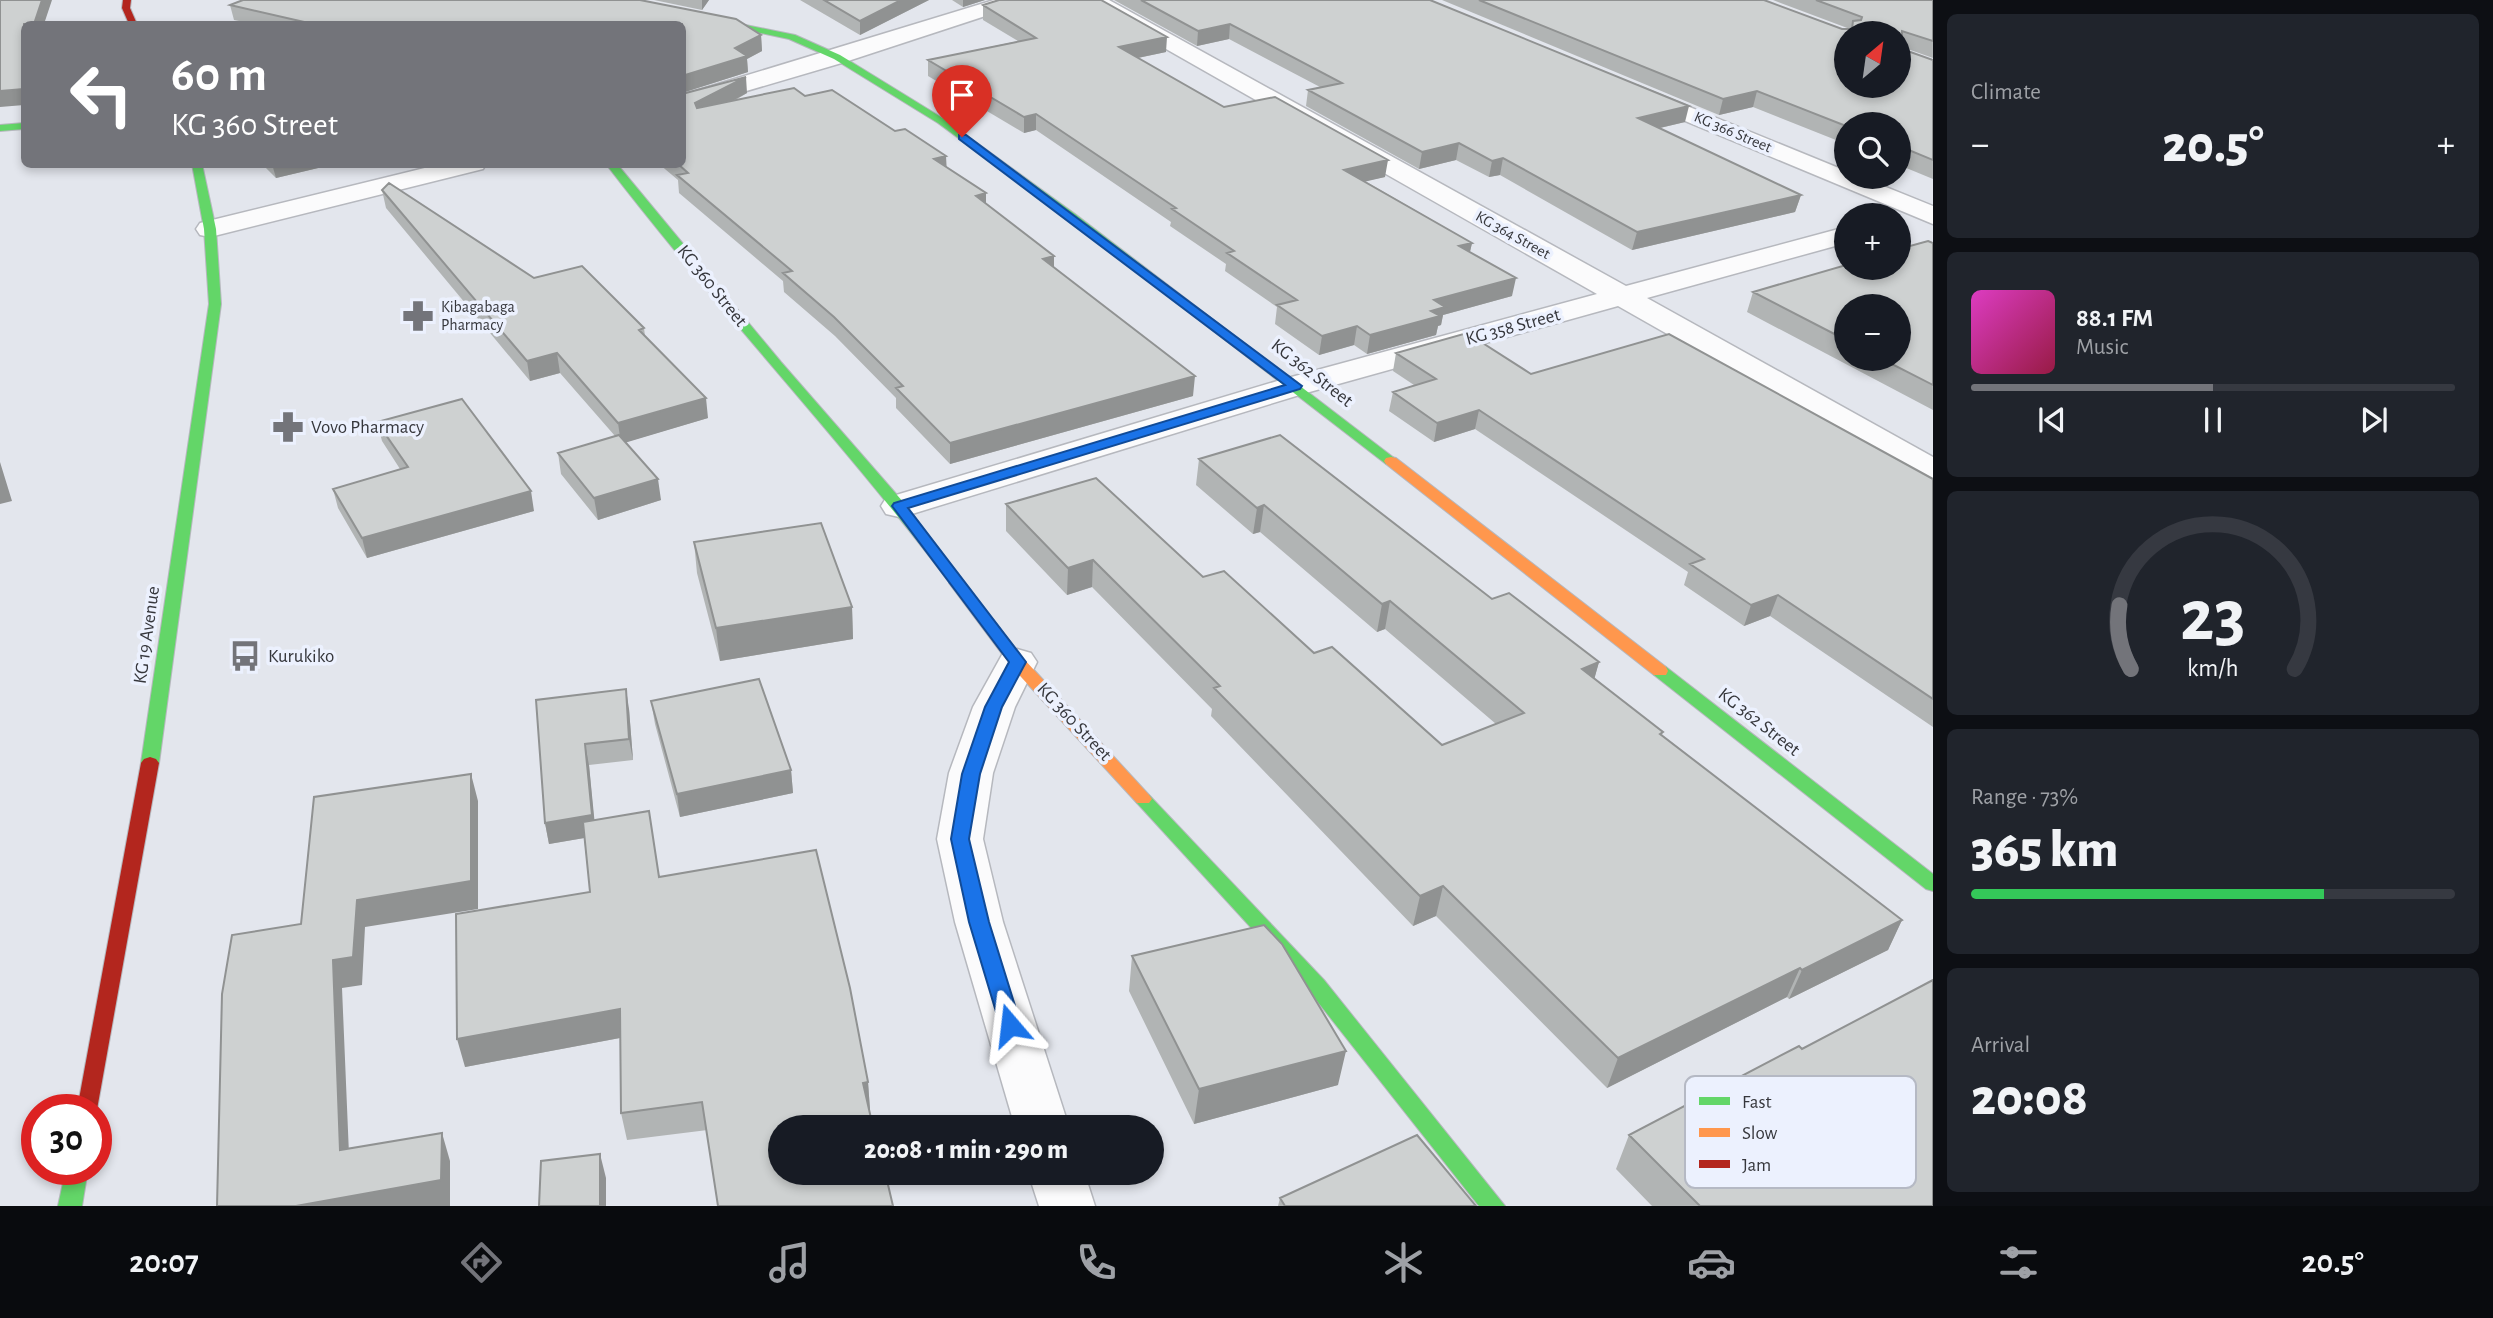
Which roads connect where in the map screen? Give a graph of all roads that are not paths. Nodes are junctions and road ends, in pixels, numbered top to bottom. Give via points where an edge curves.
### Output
1 (127, 0) edge
2 (611, 0) edge
3 (1015, 0) edge
4 (1094, 0) edge
5 (132, 21) edge
6 (837, 57) junction
7 (1620, 85) edge
8 (686, 102) edge
9 (21, 126) edge
10 (0, 128) edge
11 (198, 168) edge
12 (458, 168) edge
13 (614, 168) edge
14 (1932, 215) edge
15 (1911, 219) edge
16 (210, 229) junction
17 (1834, 238) edge
18 (1624, 297) junction
19 (1295, 386) junction
20 (1933, 471) edge
21 (899, 506) junction
22 (1017, 662) junction
23 (1933, 884) edge
24 (91, 1094) edge
25 (1038, 1115) edge
26 (74, 1185) edge
27 (1060, 1185) edge
28 (70, 1206) edge
29 (1067, 1206) edge
30 (1493, 1206) edge

1 - 5 street
2 - 6 street, KG 362 Street via 792,37
3 - 6 street
4 - 18 street, KG 364 Street
6 - 8 street
6 - 19 street, KG 362 Street via 941,121
7 - 14 street, KG 366 Street
9 - 10 street
11 - 16 street, KG 19 Avenue
12 - 16 street
13 - 21 street, KG 360 Street
14 - 15 street
16 - 24 street, KG 19 Avenue via 214,317 141,824
17 - 18 street, KG 358 Street
18 - 19 street, KG 358 Street
18 - 20 street, KG 364 Street
19 - 21 street, KG 358 Street
19 - 23 street, KG 362 Street
21 - 22 street, KG 360 Street
22 - 25 street via 994,707 971,774 960,839 979,922
22 - 30 street, KG 360 Street via 1317,986
26 - 28 street
27 - 29 street

